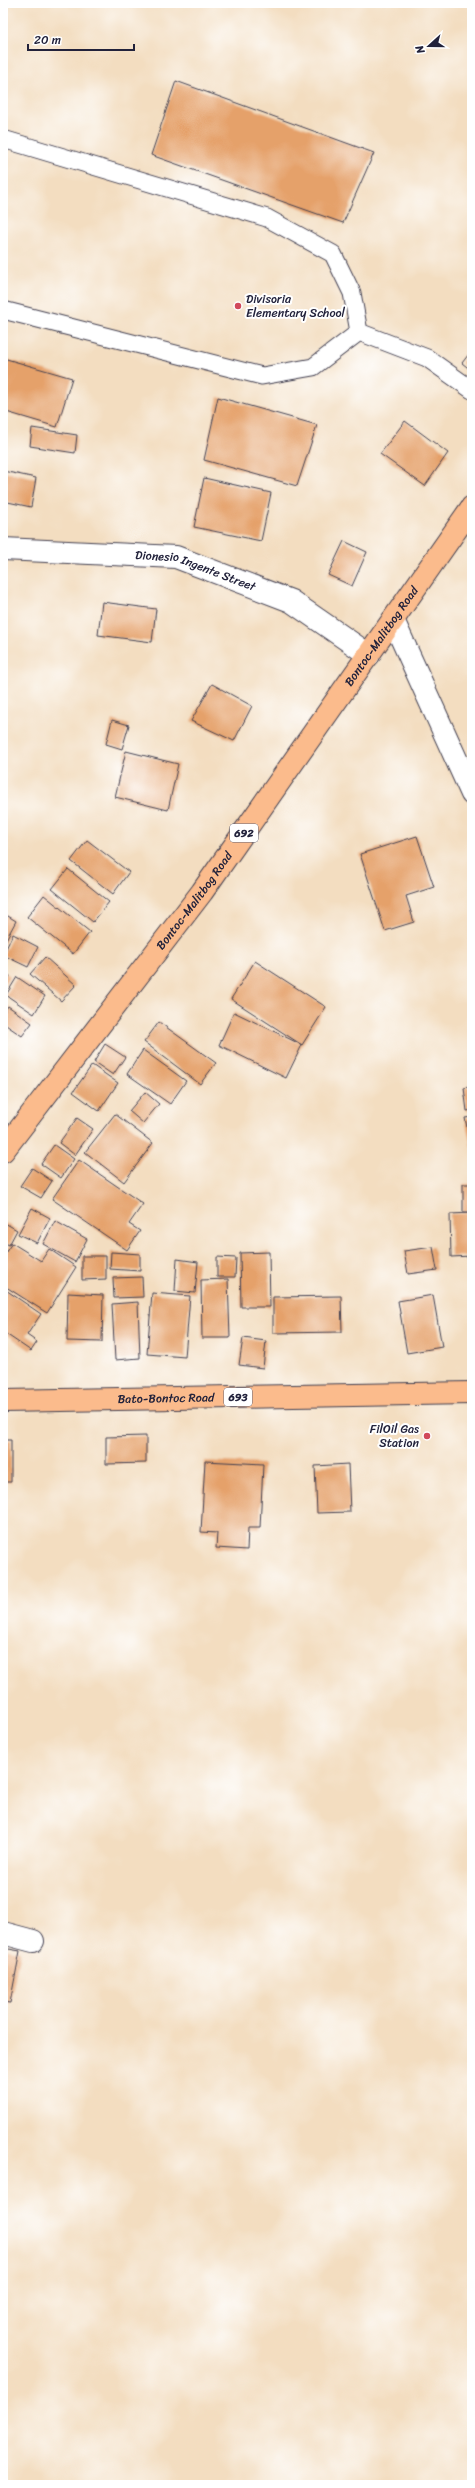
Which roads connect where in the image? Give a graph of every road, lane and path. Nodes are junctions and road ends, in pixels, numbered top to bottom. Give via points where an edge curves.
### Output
1 (3, 139) edge
2 (3, 310) edge
3 (359, 332) junction
4 (472, 390) edge
5 (472, 507) edge
6 (3, 549) edge
7 (393, 620) junction
8 (369, 655) junction
9 (472, 794) edge
10 (3, 1150) edge
11 (472, 1393) edge
12 (3, 1401) edge
13 (3, 1933) edge
14 (33, 1941) dead end

1 - 3 lane via 267,218 333,254 352,293
2 - 3 lane via 262,376 313,367
3 - 4 lane via 427,358
5 - 7 main road, Bontoc-Malitbog Road / 692
6 - 8 street, Dionesio Ingente Street via 176,557 291,601
7 - 8 main road, Bontoc-Malitbog Road / 692
7 - 9 street
8 - 10 main road, Bontoc-Malitbog Road / 692 via 202,892
11 - 12 main road, Bato-Bontoc Road / 693
13 - 14 street

